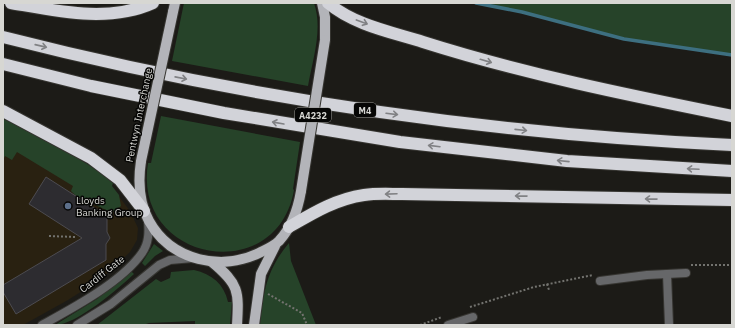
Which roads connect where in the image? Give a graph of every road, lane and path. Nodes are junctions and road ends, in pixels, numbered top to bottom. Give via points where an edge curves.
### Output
1 (11, 3) edge
2 (153, 3) edge
3 (322, 3) edge
4 (328, 3) edge
5 (174, 8) edge
6 (3, 37) edge
7 (3, 64) edge
8 (3, 110) edge
9 (732, 116) edge
10 (732, 145) edge
11 (732, 171) edge
12 (732, 200) edge
13 (146, 215) junction
14 (289, 226) junction
15 (49, 236) dead end
16 (75, 237) dead end
17 (277, 242) junction
18 (196, 258) junction
19 (212, 262) junction
20 (684, 265) dead end
21 (732, 265) edge
22 (686, 273) dead end
23 (595, 274) dead end
24 (667, 274) junction
25 (600, 282) dead end
26 (547, 284) junction
27 (549, 290) dead end
28 (263, 292) dead end
29 (463, 310) dead end
30 (448, 315) dead end
31 (473, 316) dead end
32 (459, 323) edge
33 (42, 325) edge
34 (77, 325) edge
35 (237, 325) edge
36 (254, 325) edge
37 (307, 325) edge
38 (420, 325) edge
39 (448, 325) edge
40 (669, 325) edge

1 - 2 highway via 85,13 114,13
3 - 14 main road, A4232, bridge via 325,40 301,191
4 -> 9 highway via 359,21 485,60 586,86
5 - 13 main road, Pentwyn Interchange, bridge via 141,161 140,182
6 -> 10 highway, M4 via 168,76 365,110 577,135
11 -> 7 highway via 567,161 400,142 224,113 91,86
8 - 13 highway via 62,140 97,162 126,186
12 -> 14 highway via 366,195 321,208
13 - 18 main road, A4232 via 168,244
13 - 33 street, Cardiff Gate via 149,234 147,243 136,260 91,297
14 - 17 main road, A4232
15 - 16 path
17 - 19 main road, A4232 via 244,259
17 - 36 main road, A4232 via 261,274
18 - 19 main road, A4232
18 - 34 street via 177,259 159,264 111,304
19 - 35 main road, A4232 via 228,275 235,286 238,301
20 - 21 path
22 - 24 street
23 - 26 path
24 - 25 street
24 - 40 street
26 - 27 path
26 - 29 path
28 - 37 path via 302,312
30 - 38 path
31 - 32 street
32 - 39 street

